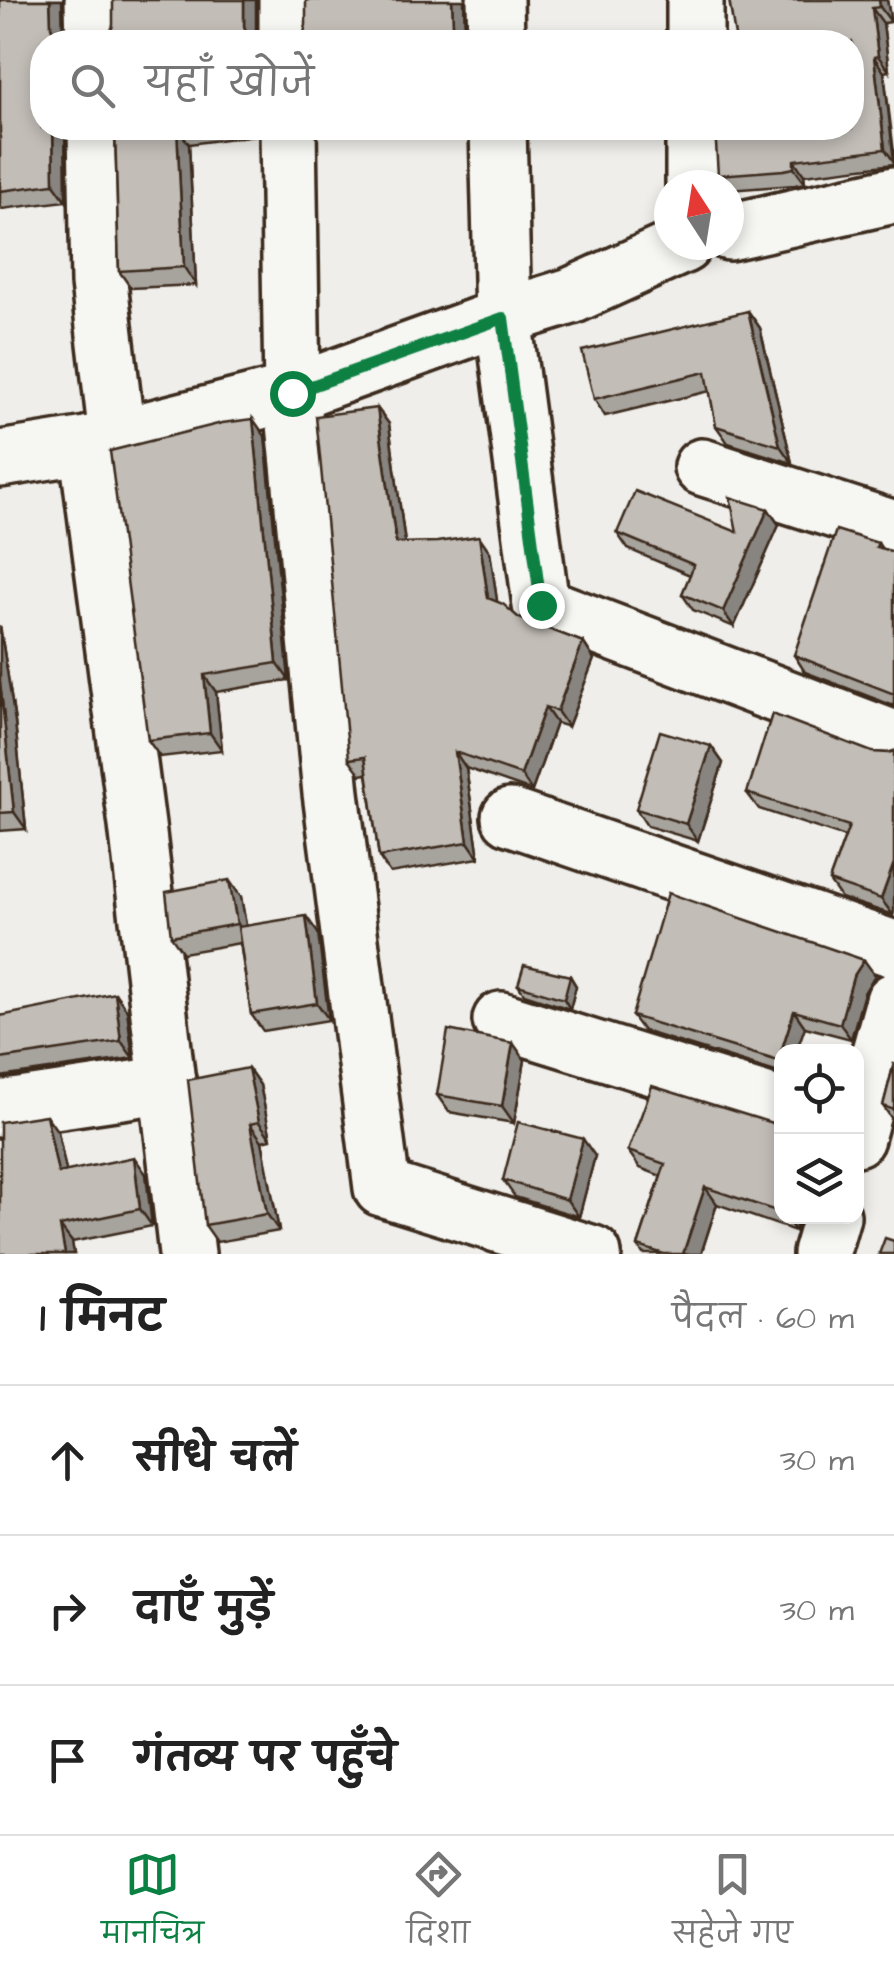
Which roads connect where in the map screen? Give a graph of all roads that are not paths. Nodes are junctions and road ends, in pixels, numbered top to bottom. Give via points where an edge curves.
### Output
1 (93, 0) edge
2 (287, 0) edge
3 (495, 0) edge
4 (695, 0) edge
5 (94, 30) edge
6 (288, 30) edge
7 (496, 30) edge
8 (695, 30) edge
9 (96, 140) edge
10 (288, 140) edge
11 (498, 140) edge
12 (694, 140) edge
13 (694, 170) edge
14 (894, 195) edge
15 (744, 229) edge
16 (654, 258) edge
17 (503, 318) junction
18 (292, 393) junction
19 (102, 441) junction
20 (0, 460) edge
21 (702, 467) dead end
22 (894, 529) edge
23 (894, 739) edge
24 (510, 817) dead end
25 (894, 949) edge
26 (894, 1001) edge
27 (501, 1020) dead end
28 (168, 1084) junction
29 (774, 1105) edge
30 (0, 1109) edge
31 (858, 1134) edge
32 (864, 1138) edge
33 (894, 1146) edge
34 (830, 1224) edge
35 (187, 1254) edge
36 (593, 1254) edge
37 (821, 1254) edge

1 - 5 street
2 - 6 street
3 - 7 street
4 - 8 street
9 - 19 street
10 - 18 street
11 - 17 street
12 - 13 street
14 - 15 street
16 - 17 street
17 - 18 street
17 - 23 street via 541,605
18 - 19 street
18 - 36 street via 332,793 382,1188
19 - 20 street
19 - 28 street
21 - 22 street
24 - 25 street
26 - 31 street
27 - 29 street
28 - 30 street
28 - 35 street
32 - 33 street
34 - 37 street

